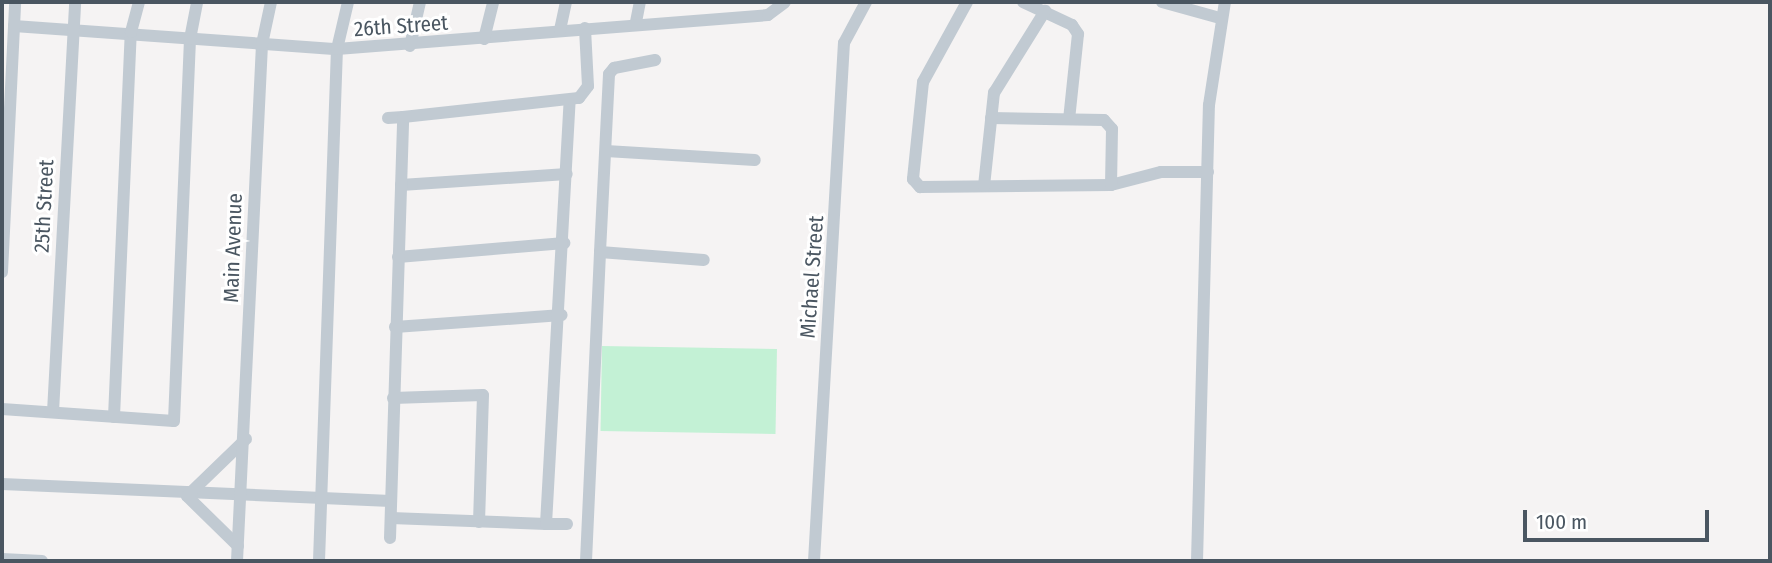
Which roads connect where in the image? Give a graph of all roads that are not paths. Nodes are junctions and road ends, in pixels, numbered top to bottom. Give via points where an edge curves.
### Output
1 (15, 2) edge
2 (75, 2) edge
3 (139, 2) edge
4 (197, 2) edge
5 (271, 2) edge
6 (348, 2) edge
7 (420, 2) edge
8 (493, 2) edge
9 (566, 2) edge
10 (640, 2) edge
11 (785, 2) edge
12 (866, 2) edge
13 (967, 2) edge
14 (1023, 2) edge
15 (1162, 2) edge
16 (1225, 2) edge
17 (1045, 10) junction
18 (1220, 18) junction
19 (636, 22) junction
20 (14, 26) junction
21 (585, 29) junction
22 (71, 30) junction
23 (560, 30) junction
24 (131, 32) junction
25 (190, 39) junction
26 (484, 39) junction
27 (262, 44) junction
28 (410, 46) junction
29 (337, 49) junction
30 (655, 60) dead end
31 (570, 101) junction
32 (403, 117) junction
33 (388, 118) dead end
34 (991, 118) junction
35 (1069, 118) junction
36 (606, 151) junction
37 (4, 153) edge
38 (755, 160) dead end
39 (1208, 172) junction
40 (567, 174) junction
41 (1111, 184) junction
42 (401, 185) junction
43 (984, 186) junction
44 (564, 243) junction
45 (600, 252) junction
46 (398, 257) junction
47 (704, 260) dead end
48 (2, 272) edge
49 (562, 316) junction
50 (395, 327) junction
51 (393, 398) junction
52 (2, 409) edge
53 (53, 412) junction
54 (114, 417) junction
55 (246, 439) junction
56 (2, 484) edge
57 (187, 496) junction
58 (242, 496) junction
59 (321, 499) junction
60 (391, 501) junction
61 (391, 518) junction
62 (479, 522) junction
63 (547, 524) junction
64 (567, 524) dead end
65 (390, 538) dead end
66 (238, 546) junction
67 (2, 559) edge
68 (41, 561) edge
69 (237, 561) edge
70 (319, 561) edge
71 (586, 561) edge
72 (814, 561) edge
73 (1197, 561) edge

1 - 20 street
2 - 22 street, 25th Street
3 - 24 street
4 - 25 street
5 - 27 street, Main Avenue
6 - 29 street
7 - 28 street
8 - 26 street
9 - 23 street
10 - 19 street
11 - 19 street, 26th Street via 768,15
12 - 72 street, Michael Street via 844,43
13 - 43 street via 923,82 913,179 920,187
14 - 17 street
15 - 18 street
16 - 18 street
17 - 34 street via 994,93
17 - 35 street via 1078,34
18 - 39 street via 1209,105
19 - 21 street, 26th Street
20 - 22 street, 26th Street
20 - 37 street
21 - 23 street, 26th Street
21 - 31 street via 588,86
22 - 24 street, 26th Street
22 - 53 street, 25th Street
23 - 26 street, 26th Street
24 - 25 street, 26th Street
24 - 54 street
25 - 27 street, 26th Street
25 - 54 street via 174,421
26 - 28 street, 26th Street
27 - 29 street, 26th Street
27 - 55 street, Main Avenue
28 - 29 street, 26th Street
29 - 59 street
30 - 36 street via 610,71
31 - 32 street
31 - 40 street
32 - 33 street
32 - 42 street
34 - 35 street
34 - 43 street
35 - 41 street via 1110,124
36 - 38 street
36 - 45 street
37 - 48 street
39 - 41 street via 1161,172
39 - 73 street
40 - 42 street
40 - 44 street
41 - 43 street
42 - 46 street
44 - 46 street
44 - 49 street
45 - 47 street
45 - 71 street
46 - 50 street
49 - 50 street
49 - 63 street
50 - 51 street
51 - 60 street
51 - 62 street via 483,395
52 - 53 street
53 - 54 street
55 - 57 street
55 - 58 street, Main Avenue
56 - 57 street
57 - 58 street
57 - 66 street
58 - 59 street
58 - 66 street, Main Avenue
59 - 60 street
59 - 70 street
60 - 61 street
61 - 62 street
61 - 65 street
62 - 63 street
63 - 64 street
66 - 69 street, Main Avenue
67 - 68 street

